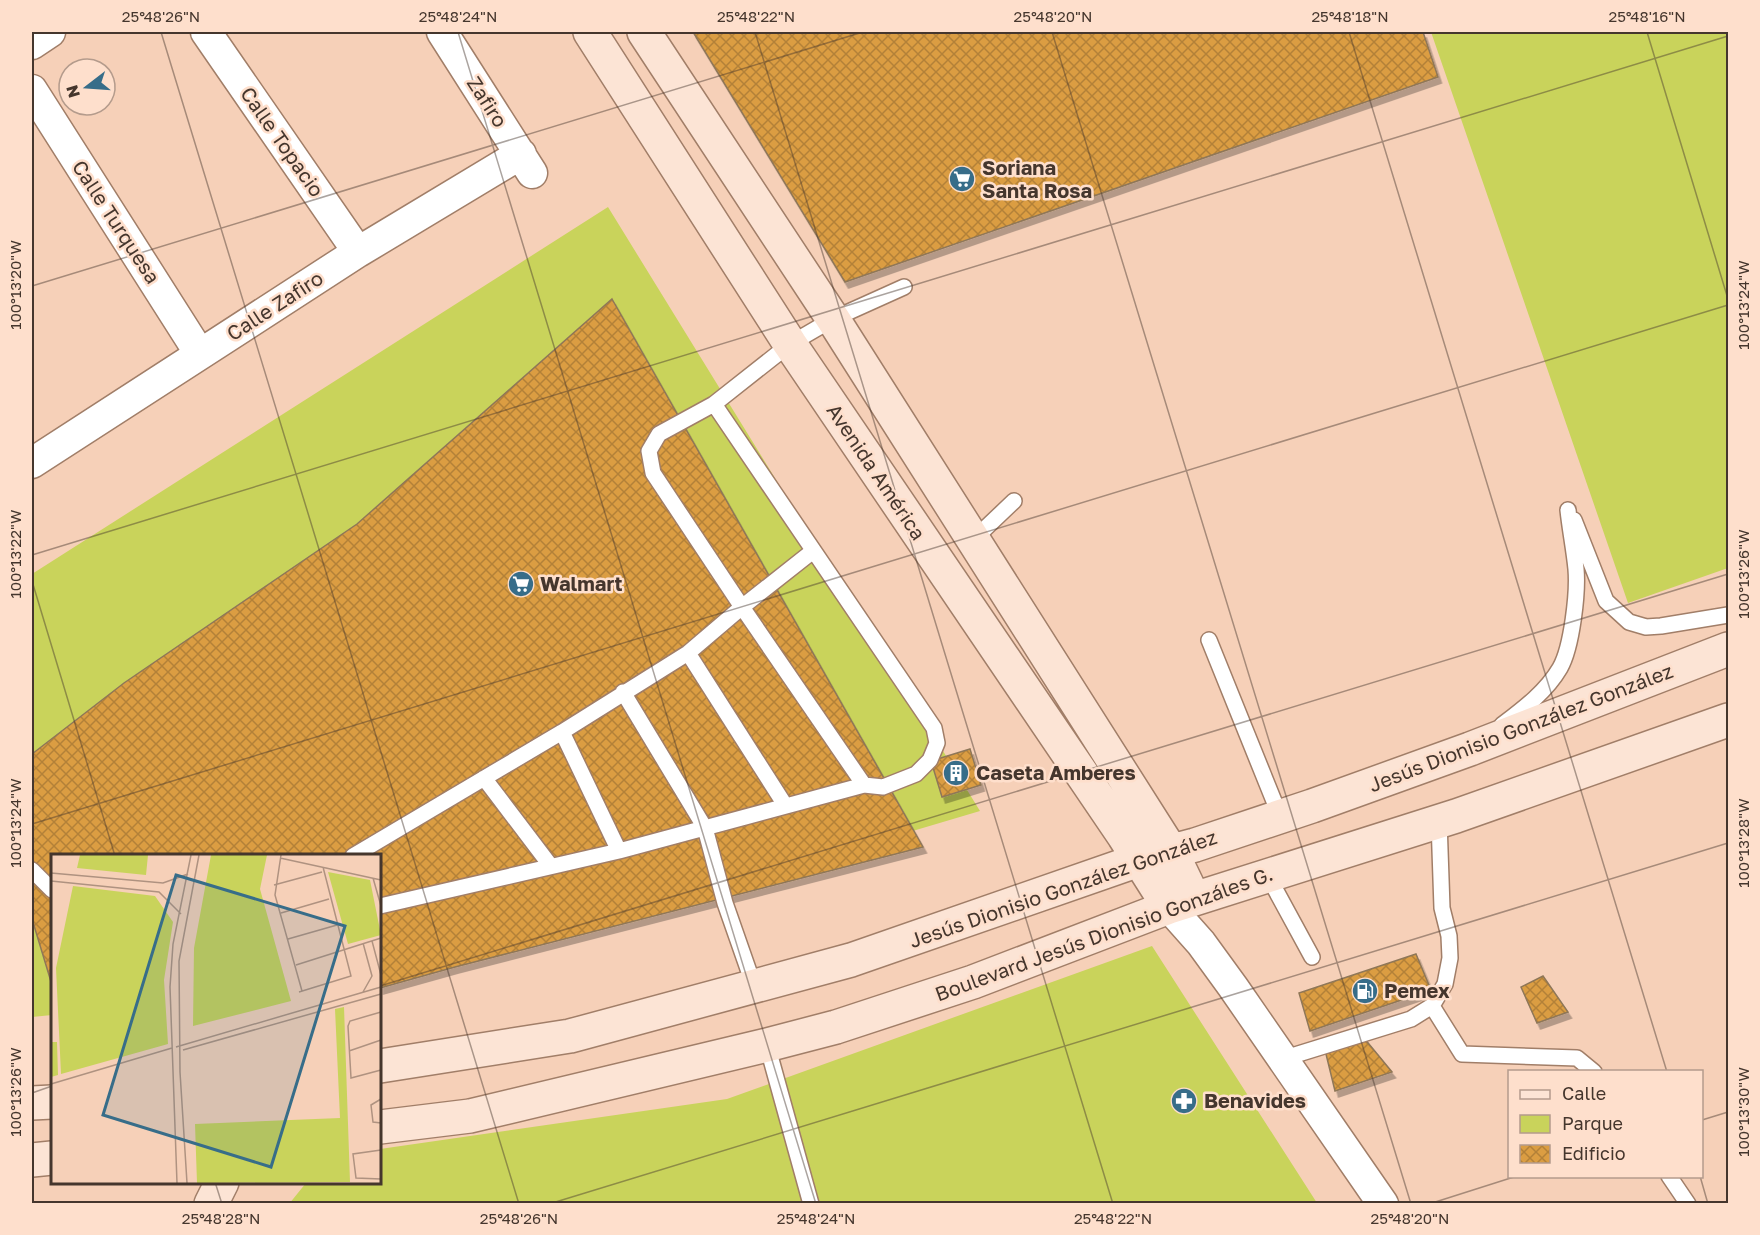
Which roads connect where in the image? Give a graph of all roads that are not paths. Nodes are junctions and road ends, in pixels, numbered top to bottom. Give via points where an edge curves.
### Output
1 (50, 32) edge
2 (206, 32) edge
3 (442, 32) edge
4 (590, 32) edge
5 (645, 32) edge
6 (32, 44) edge
7 (32, 90) edge
8 (527, 163) joint
9 (358, 252) junction
10 (904, 287) dead end
11 (833, 319) junction
12 (790, 344) junction
13 (200, 354) junction
14 (714, 404) junction
15 (35, 452) edge
16 (1014, 501) dead end
17 (973, 540) junction
18 (813, 551) junction
19 (742, 607) junction
20 (1728, 615) edge
21 (1209, 640) dead end
22 (1728, 649) edge
23 (688, 653) junction
24 (623, 692) junction
25 (1725, 727) edge
26 (562, 732) junction
27 (1470, 749) junction
28 (484, 778) junction
29 (864, 785) junction
30 (785, 805) junction
31 (1280, 816) junction
32 (1439, 821) junction
33 (705, 828) junction
34 (619, 851) junction
35 (1171, 851) junction
36 (355, 854) edge
37 (1139, 860) junction
38 (550, 866) junction
39 (32, 870) edge
40 (1268, 876) junction
41 (51, 889) edge
42 (1182, 903) junction
43 (381, 906) edge
44 (1311, 957) dead end
45 (754, 986) junction
46 (1432, 1006) junction
47 (767, 1045) junction
48 (1282, 1059) junction
49 (381, 1066) edge
50 (1593, 1070) edge
51 (51, 1102) edge
52 (32, 1103) edge
53 (381, 1127) edge
54 (51, 1158) edge
55 (32, 1160) edge
56 (1670, 1178) edge
57 (221, 1184) edge
58 (211, 1203) edge
59 (811, 1203) edge
60 (1383, 1203) edge
61 (1688, 1203) edge

1 - 6 street
2 - 9 street, Calle Topacio
3 - 8 street, Zafiro
4 - 12 main road, Avenida América
5 - 11 main road
7 - 13 street, Calle Turquesa
8 - 9 street, Calle Zafiro
9 - 13 street, Calle Zafiro
10 - 11 lane
11 - 12 lane
11 - 17 main road
12 - 14 lane
12 - 37 main road, Avenida América
13 - 15 street, Calle Zafiro
14 - 18 lane
14 - 19 lane via 659,434 649,451 653,473
16 - 17 lane
17 - 35 main road
18 - 19 lane
18 - 29 lane via 934,728 937,743 930,760 916,774 883,787
19 - 23 lane
19 - 29 lane
20 - 27 lane via 1661,626 1629,622 1606,601 1568,510 1576,571 1573,623 1560,668 1533,701
21 - 31 lane
22 - 27 main road, Jesús Dionisio González González
23 - 24 lane
23 - 30 lane
24 - 26 lane
24 - 33 lane
25 - 32 main road, Boulevard Jesús Dionisio Gonzáles G.
26 - 28 lane
26 - 34 lane
27 - 31 main road, Jesús Dionisio González González
28 - 36 lane
28 - 38 lane
29 - 30 lane
30 - 33 lane
31 - 35 main road, Jesús Dionisio González González
32 - 40 main road, Boulevard Jesús Dionisio Gonzáles G.
32 - 46 lane via 1442,908 1450,958 1445,984
33 - 34 lane
33 - 45 lane via 725,903
34 - 38 lane
35 - 37 main road, Jesús Dionisio González González
35 - 42 main road
37 - 42 main road, Avenida América
37 - 45 main road, Jesús Dionisio González González via 851,960
38 - 43 lane
39 - 41 lane
40 - 42 main road, Boulevard Jesús Dionisio Gonzáles G.
40 - 44 lane
42 - 47 main road, Boulevard Jesús Dionisio Gonzáles G. via 973,982
42 - 48 street via 1201,943
45 - 49 main road, Jesús Dionisio González González via 570,1036
46 - 48 lane via 1411,1019
46 - 50 lane via 1462,1054 1577,1058
47 - 53 main road, Boulevard Jesús Dionisio Gonzáles G. via 470,1116
47 - 59 lane
48 - 60 street
51 - 52 main road
54 - 55 main road
56 - 61 lane
57 - 58 main road

